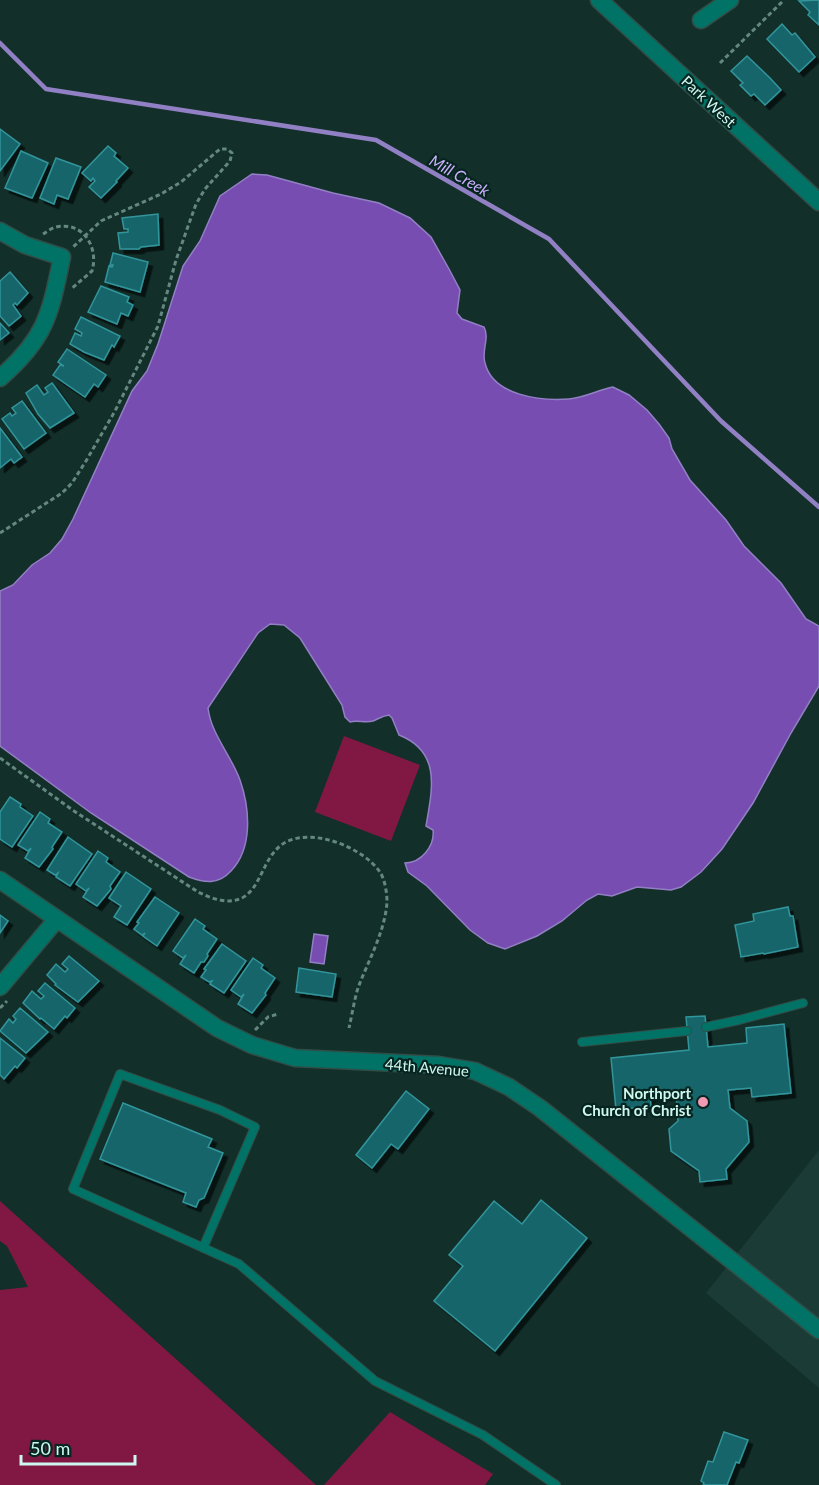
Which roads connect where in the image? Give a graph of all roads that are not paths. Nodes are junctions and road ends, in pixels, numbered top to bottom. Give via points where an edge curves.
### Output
1 (599, 0) edge
2 (730, 0) edge
3 (701, 20) dead end
4 (819, 202) edge
5 (0, 231) edge
6 (0, 378) edge
7 (0, 880) edge
8 (57, 919) junction
9 (0, 987) edge
10 (803, 1003) dead end
11 (706, 1027) dead end
12 (687, 1031) dead end
13 (582, 1042) dead end
14 (203, 1248) junction
15 (819, 1330) edge
16 (556, 1485) edge

1 - 4 street, Park West
2 - 3 street
5 - 6 street via 25,245 62,257 46,323 34,344
7 - 8 street, 44th Avenue
8 - 9 street
8 - 15 street, 44th Avenue via 217,1028 252,1045 295,1058 439,1065 475,1071 509,1087
10 - 11 lane
12 - 13 lane
14 - 14 lane via 73,1189 120,1074 220,1110 255,1127
14 - 16 lane via 239,1264 375,1381 483,1435

